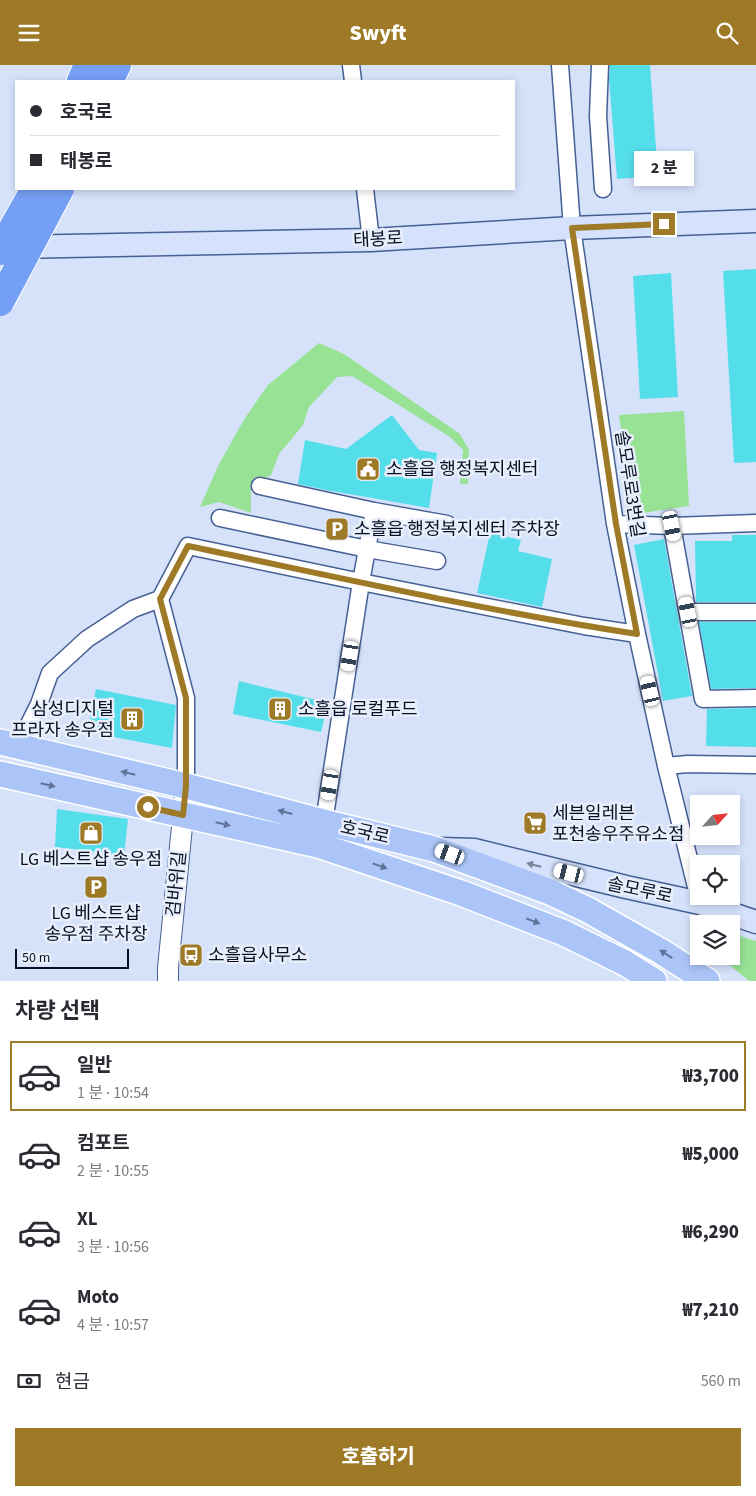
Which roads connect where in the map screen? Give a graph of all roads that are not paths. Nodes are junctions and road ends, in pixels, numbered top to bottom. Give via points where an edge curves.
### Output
1 (88, 65) edge
2 (117, 65) edge
3 (351, 65) edge
4 (560, 65) edge
5 (600, 65) edge
6 (81, 80) edge
7 (110, 80) edge
8 (353, 80) edge
9 (603, 189) dead end
10 (34, 190) edge
11 (59, 190) edge
12 (365, 190) edge
13 (756, 221) edge
14 (572, 228) junction
15 (371, 240) junction
16 (0, 249) edge
17 (0, 302) edge
18 (260, 486) dead end
19 (374, 511) junction
20 (220, 518) dead end
21 (756, 523) edge
22 (447, 524) dead end
23 (616, 524) junction
24 (672, 526) junction
25 (367, 549) junction
26 (437, 561) dead end
27 (361, 582) junction
28 (160, 599) junction
29 (688, 612) junction
30 (756, 612) edge
31 (637, 634) junction
32 (756, 698) edge
33 (7, 744) edge
34 (756, 765) edge
35 (666, 766) junction
36 (0, 774) edge
37 (186, 786) junction
38 (183, 815) junction
39 (324, 823) junction
40 (434, 849) junction
41 (690, 863) edge
42 (690, 901) edge
43 (706, 905) edge
44 (756, 922) edge
45 (168, 981) edge
46 (654, 981) edge
47 (707, 981) edge

1 - 6 highway
2 - 7 highway
3 - 8 street
4 - 14 street, 솔모루로3번길
5 - 9 street via 598,116
10 - 16 highway, bridge
11 - 17 highway, bridge
12 - 15 street
13 - 14 main road, 태봉로
14 - 15 main road, 태봉로
14 - 23 street, 솔모루로3번길
15 - 16 main road, 태봉로
18 - 19 street
19 - 22 street
19 - 25 street
20 - 25 street
21 - 24 street
23 - 24 street
23 - 31 street, 솔모루로3번길
24 - 29 street
25 - 26 street
25 - 27 street
27 - 28 street via 188,546
27 - 31 street
27 - 39 street
28 - 33 street via 133,609 88,639 50,673 24,734
28 - 37 street via 186,698
29 - 30 street
29 - 32 street via 703,699
31 - 35 street, 솔모루로3번길
37 -> 33 main road, 호국로
34 - 35 street
35 - 41 street, 솔모루로3번길
36 -> 38 main road, 호국로
37 - 38 street, 검바위길
39 -> 37 main road, 호국로
38 - 45 street, 검바위길
38 -> 46 main road, 호국로 via 318,845 461,893 564,933
39 - 40 main road, 호국로
42 -> 40 main road, 솔모루로 via 474,850
47 -> 40 main road, 호국로 via 662,951 588,910 542,889
43 - 44 main road, 솔모루로

